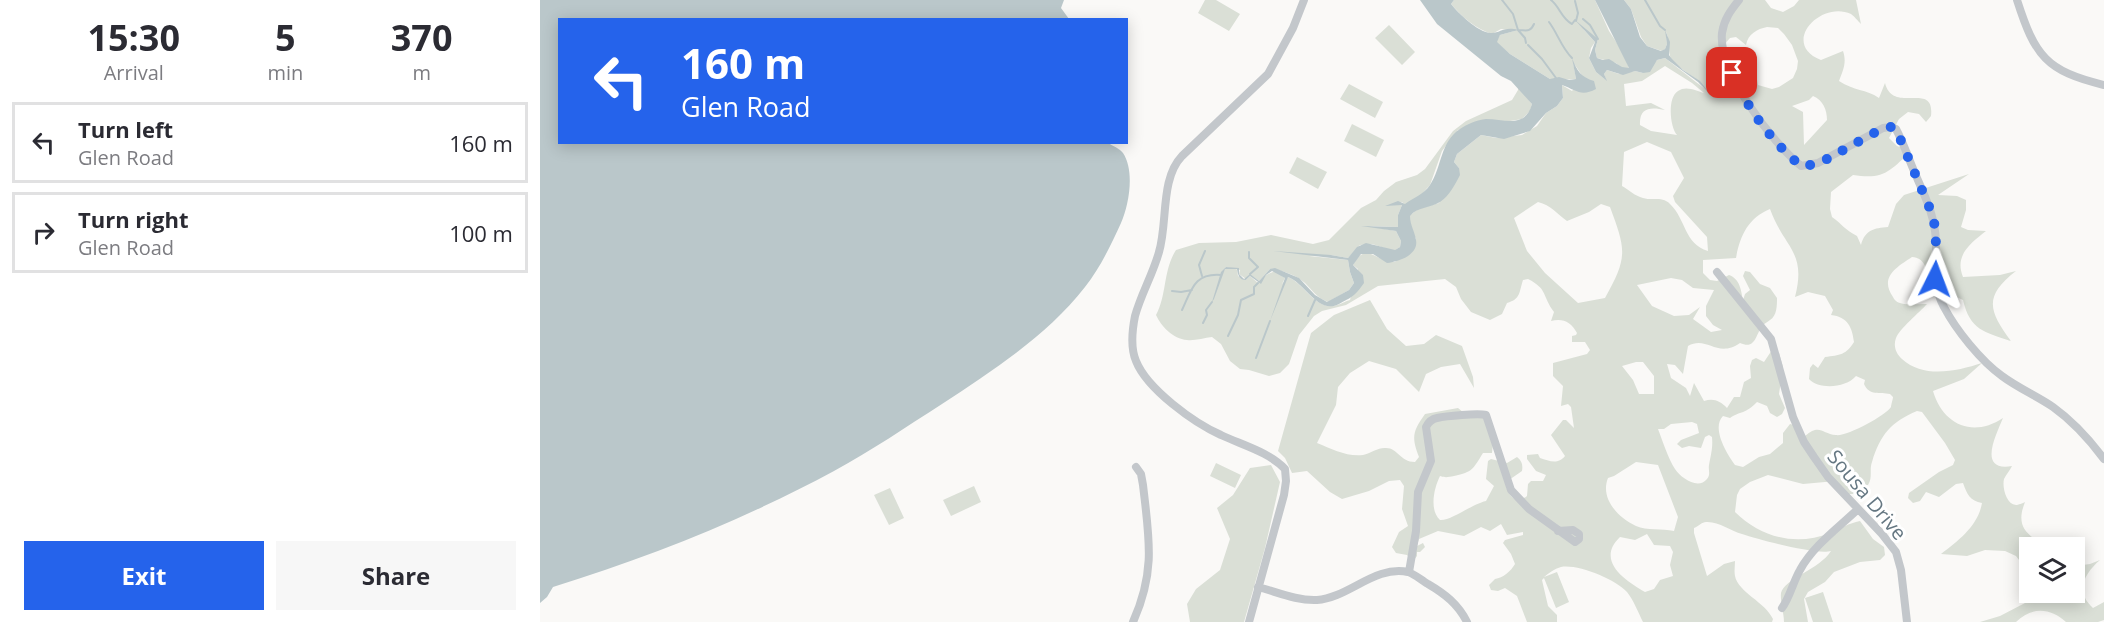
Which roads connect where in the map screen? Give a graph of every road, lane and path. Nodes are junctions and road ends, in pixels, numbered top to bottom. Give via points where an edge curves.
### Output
1 (1304, 0) edge
2 (1739, 0) edge
3 (2017, 0) edge
4 (2104, 85) edge
5 (1717, 272) dead end
6 (2104, 459) edge
7 (1136, 467) dead end
8 (1858, 509) junction
9 (1558, 531) dead end
10 (1409, 572) junction
11 (1258, 587) junction
12 (1782, 608) dead end
13 (1133, 622) edge
14 (1249, 622) edge
15 (1467, 622) edge
16 (1906, 622) edge

1 - 11 street via 1268,74 1172,169 1160,250 1132,333 1139,368 1176,407 1201,425 1268,456 1285,469 1284,495
2 - 6 street via 1722,31 1725,56 1765,129 1801,166 1818,164 1883,128 1897,130 1933,216 1935,279 1942,305 2000,375 2069,419
3 - 4 street via 2031,40 2044,58 2065,73
5 - 8 street, Sousa Drive via 1771,339 1786,400 1804,442 1828,477
7 - 13 street via 1143,485 1150,560 1146,587
8 - 12 street via 1812,552
8 - 16 street, Sousa Drive via 1896,552
9 - 10 street via 1511,490 1486,415 1436,418 1425,427 1431,461 1418,492
10 - 11 street via 1383,574 1317,600
10 - 15 street via 1448,596
11 - 14 street

